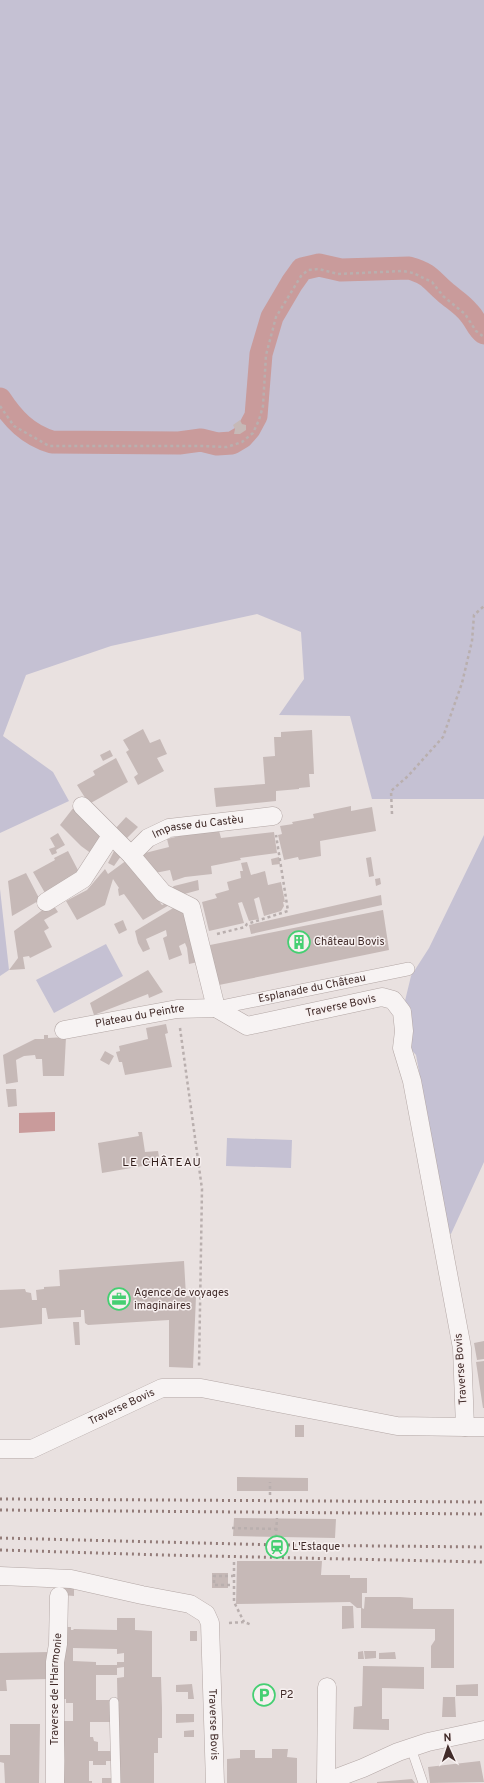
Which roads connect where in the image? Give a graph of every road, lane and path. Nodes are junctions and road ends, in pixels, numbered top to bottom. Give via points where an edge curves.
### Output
1 (484, 337) edge
2 (0, 406) edge
3 (484, 606) edge
4 (82, 806) dead end
5 (392, 814) dead end
6 (273, 816) joint
7 (111, 836) junction
8 (131, 854) junction
9 (46, 902) dead end
10 (199, 938) junction
11 (408, 969) dead end
12 (216, 1008) junction
13 (64, 1030) dead end
14 (182, 1044) dead end
15 (200, 1388) junction
16 (465, 1427) junction
17 (484, 1427) edge
18 (0, 1449) edge
19 (270, 1482) dead end
20 (270, 1495) dead end
21 (277, 1518) dead end
22 (232, 1528) dead end
23 (277, 1529) junction
24 (276, 1537) dead end
25 (234, 1562) dead end
26 (0, 1576) edge
27 (233, 1576) junction
28 (230, 1585) dead end
29 (59, 1596) dead end
30 (236, 1622) dead end
31 (244, 1622) junction
32 (252, 1625) dead end
33 (327, 1687) dead end
34 (114, 1702) dead end
35 (484, 1730) edge
36 (411, 1748) junction
37 (326, 1782) edge
38 (55, 1783) edge
39 (116, 1783) edge
40 (215, 1783) edge
41 (423, 1783) edge

1 - 2 path via 476,331 465,314 442,296 432,282 413,273 403,271 338,274 319,269 308,270 301,276 276,317 266,355 263,406 253,433 242,442 227,447 49,446 14,426
3 - 5 path via 474,615 472,641 462,683 443,737 391,791
4 - 7 street
6 - 8 street, Impasse du Castèu via 169,828 148,838
6 - 10 path via 288,911 247,924 246,928
7 - 8 street
7 - 9 street via 83,879
8 - 10 street via 163,893 191,907
10 - 12 street
11 - 12 street, Esplanade du Château
12 - 13 street, Plateau du Peintre via 177,1009
12 - 16 street, Traverse Bovis via 247,1026 382,997 393,1000 402,1012 402,1048 412,1081 462,1348
14 - 15 path via 202,1189
15 - 16 street, Traverse Bovis via 397,1426
15 - 18 street, Traverse Bovis via 162,1388 32,1449
16 - 17 street
19 - 20 path
21 - 23 path
22 - 23 path
23 - 24 path
25 - 27 path
26 - 40 street, Traverse Bovis via 71,1579 190,1604 206,1614 210,1623
27 - 28 path via 214,1576 214,1585
27 - 31 path via 234,1602
29 - 38 street, Traverse de l'Harmonie via 55,1662
30 - 31 path
31 - 32 path
33 - 37 street
34 - 39 lane
35 - 36 street
36 - 37 street
36 - 41 lane

